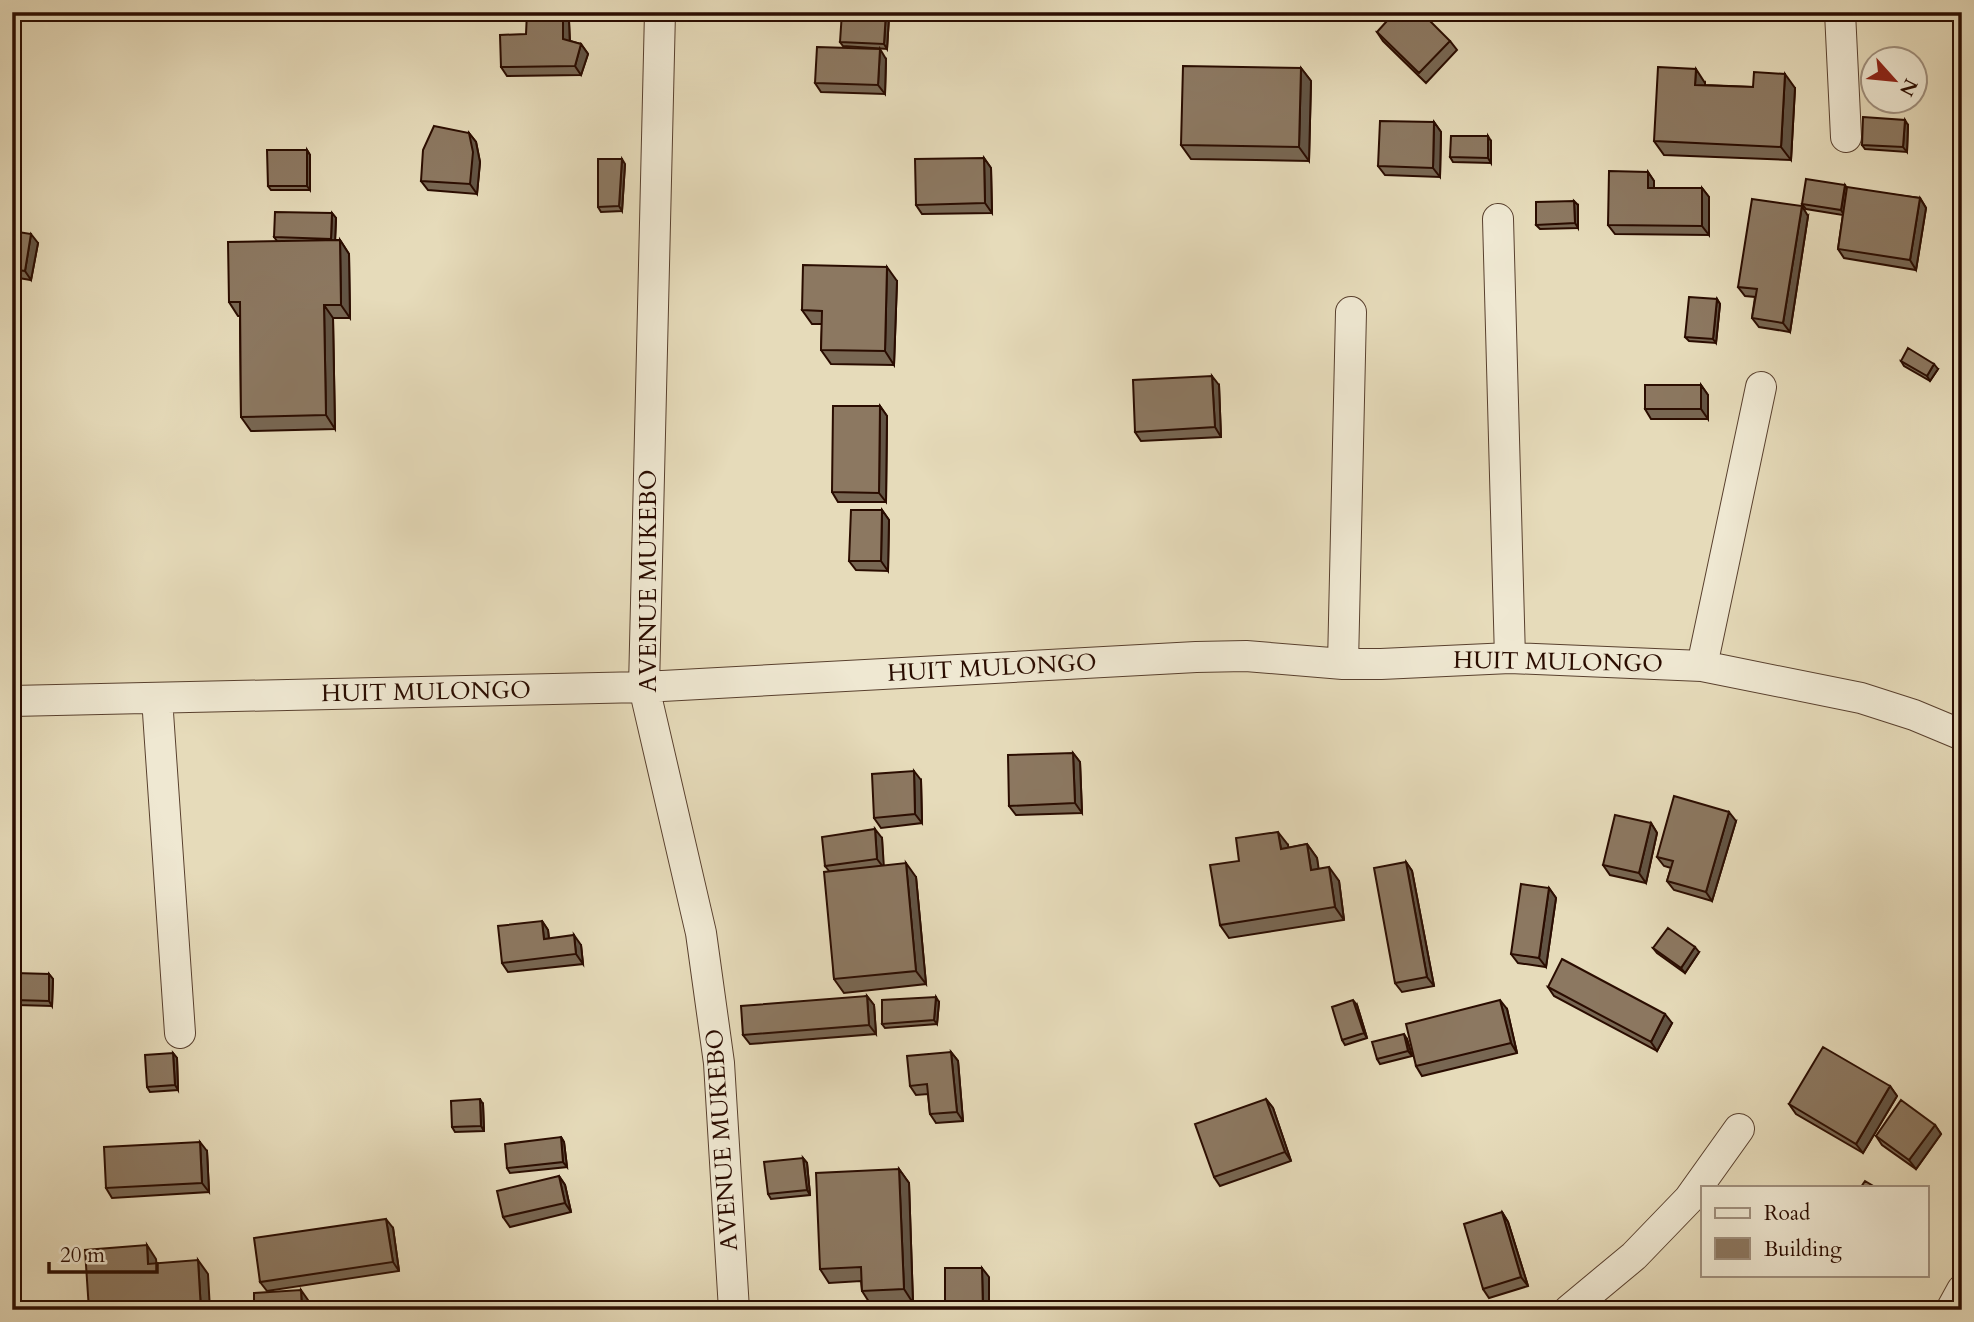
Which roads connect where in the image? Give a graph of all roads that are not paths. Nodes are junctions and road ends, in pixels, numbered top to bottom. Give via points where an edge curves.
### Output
1 (660, 12) edge
2 (1840, 12) edge
3 (1846, 137) dead end
4 (1498, 219) dead end
5 (1351, 312) dead end
6 (1761, 387) dead end
7 (1510, 658) junction
8 (1343, 664) junction
9 (1702, 666) junction
10 (644, 687) junction
11 (157, 698) junction
12 (12, 701) edge
13 (1962, 735) edge
14 (180, 1033) dead end
15 (1739, 1129) dead end
16 (1962, 1290) edge
17 (734, 1310) edge
18 (1569, 1310) edge
19 (1951, 1310) edge

1 - 10 street, AVENUE MUKEBO
2 - 3 street
4 - 7 street
5 - 8 street
6 - 9 street
7 - 8 street, HUIT MULONGO
7 - 9 street, HUIT MULONGO
8 - 10 street, HUIT MULONGO via 1196,657
9 - 13 street, HUIT MULONGO via 1861,698
10 - 11 street, HUIT MULONGO
10 - 17 street, AVENUE MUKEBO via 701,933 719,1063
11 - 12 street, HUIT MULONGO
11 - 14 street
15 - 18 street via 1689,1199 1634,1256
16 - 19 street

